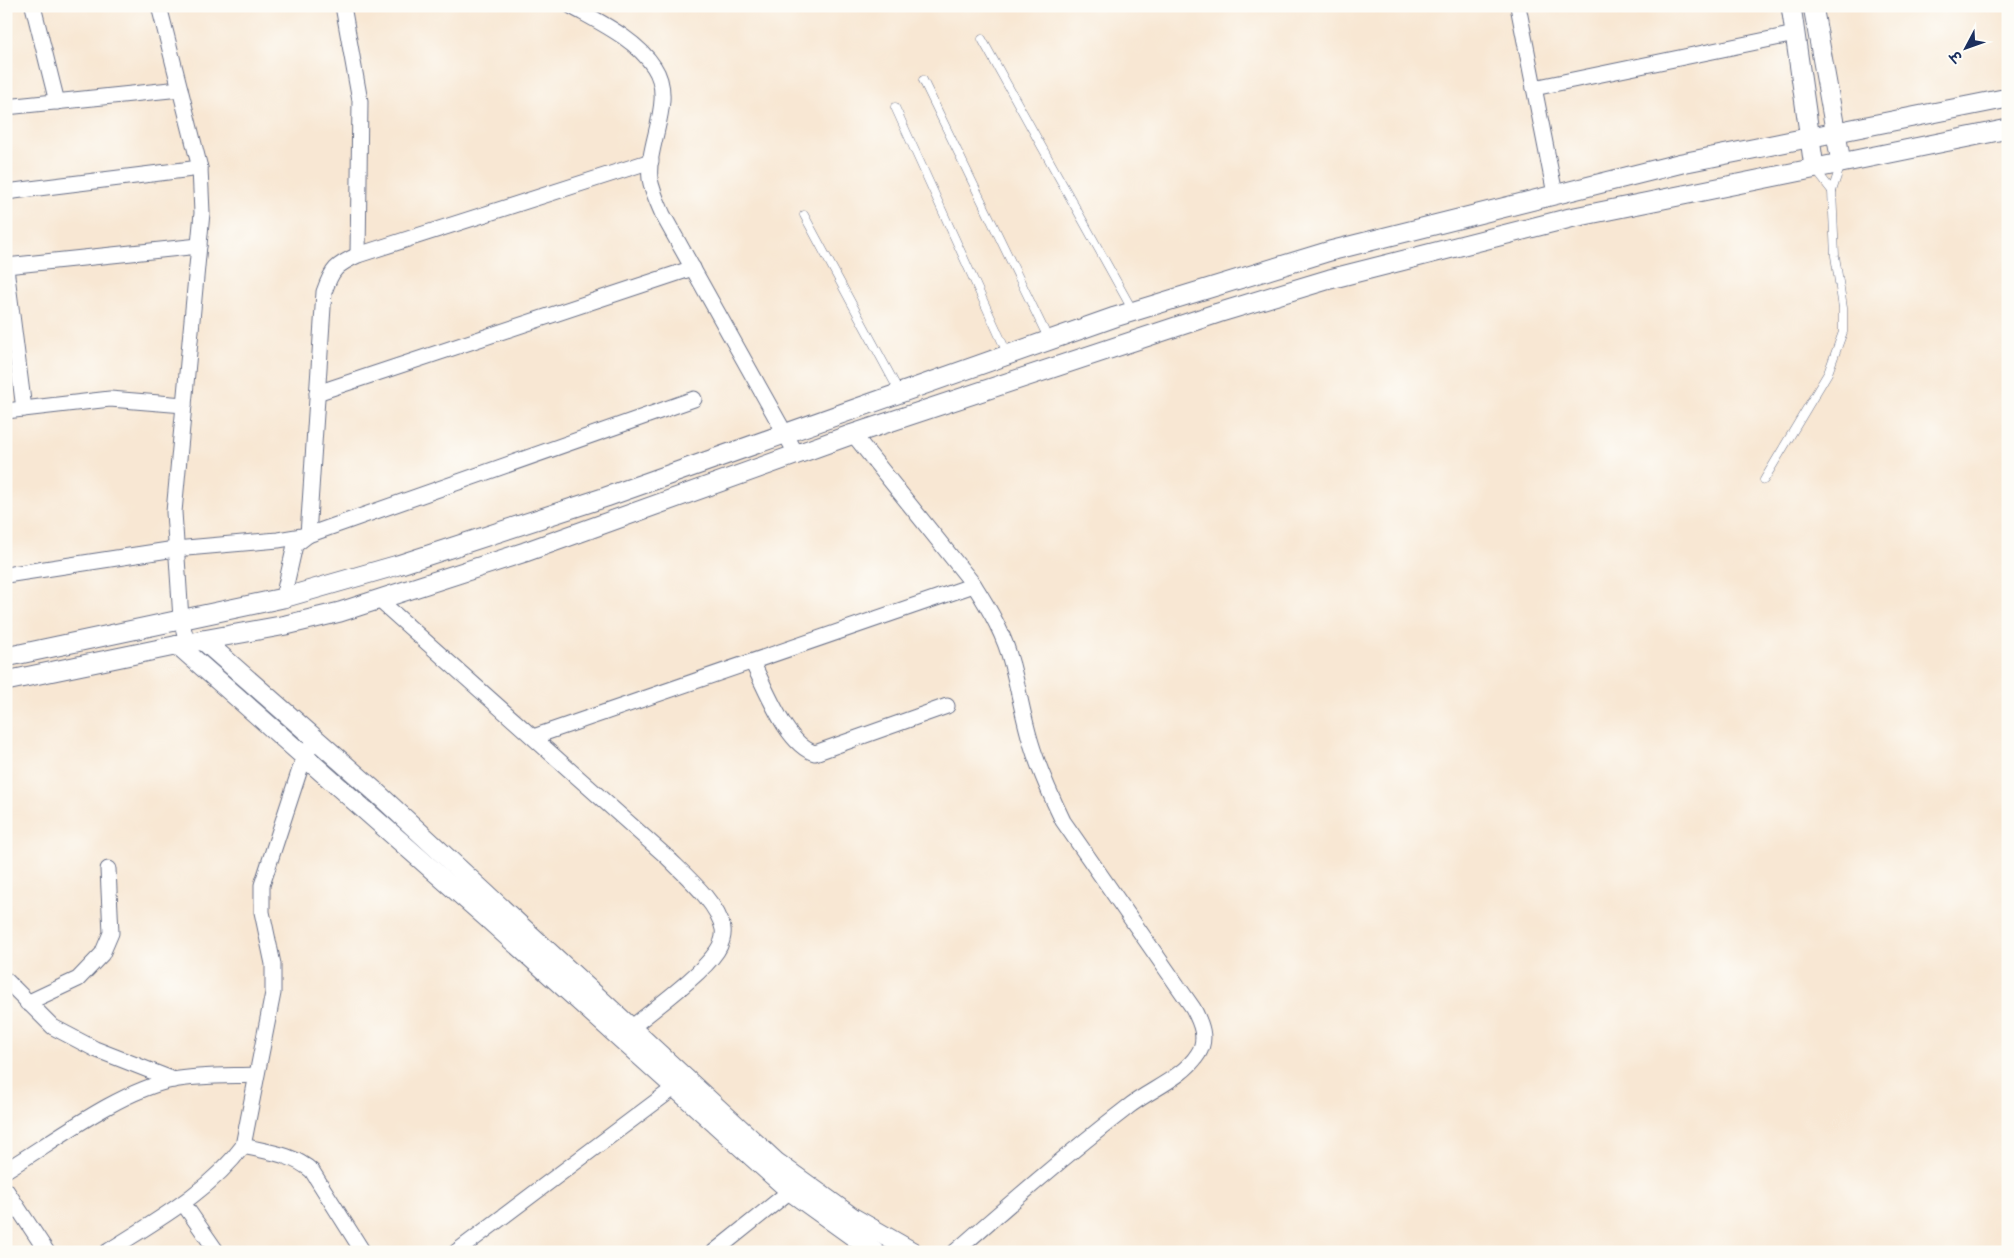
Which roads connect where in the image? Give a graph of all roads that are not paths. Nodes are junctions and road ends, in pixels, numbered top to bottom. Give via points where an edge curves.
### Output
1 (33, 6) edge
2 (159, 6) edge
3 (343, 6) edge
4 (571, 6) edge
5 (1518, 6) edge
6 (1792, 6) edge
7 (1813, 6) edge
8 (1795, 34) junction
9 (982, 39) dead end
10 (923, 80) dead end
11 (1534, 88) junction
12 (180, 89) junction
13 (2008, 98) edge
14 (58, 102) junction
15 (6, 107) edge
16 (894, 107) dead end
17 (2008, 129) edge
18 (1836, 133) junction
19 (1810, 137) junction
20 (650, 161) junction
21 (1841, 162) junction
22 (1814, 167) junction
23 (200, 168) junction
24 (1832, 191) junction
25 (6, 192) edge
26 (1555, 194) junction
27 (804, 215) dead end
28 (199, 246) junction
29 (358, 255) junction
30 (6, 267) edge
31 (693, 268) junction
32 (1133, 311) junction
33 (1049, 340) junction
34 (1008, 355) junction
35 (318, 393) junction
36 (900, 393) junction
37 (694, 399) dead end
38 (184, 405) junction
39 (24, 409) junction
40 (6, 411) edge
41 (786, 434) junction
42 (853, 434) junction
43 (796, 455) junction
44 (1764, 480) dead end
45 (308, 535) junction
46 (175, 550) junction
47 (6, 575) edge
48 (974, 586) junction
49 (283, 598) junction
50 (378, 599) junction
51 (180, 619) junction
52 (190, 643) junction
53 (6, 657) edge
54 (752, 662) junction
55 (6, 681) edge
56 (947, 706) dead end
57 (532, 737) junction
58 (315, 739) junction
59 (304, 757) junction
60 (108, 869) dead end
61 (6, 980) edge
62 (27, 1003) junction
63 (632, 1028) junction
64 (256, 1074) junction
65 (174, 1080) junction
66 (674, 1088) junction
67 (243, 1146) junction
68 (6, 1170) edge
69 (6, 1190) edge
70 (790, 1191) junction
71 (183, 1203) junction
72 (47, 1252) edge
73 (107, 1252) edge
74 (217, 1252) edge
75 (363, 1252) edge
76 (456, 1252) edge
77 (714, 1252) edge
78 (875, 1252) edge
79 (913, 1252) edge
80 (955, 1252) edge

1 - 14 street
2 - 12 street
3 - 29 street via 360,101
4 - 20 street via 609,28 654,67 661,83 661,98
5 - 11 street
6 - 8 street
7 - 18 street
8 - 11 street
8 - 19 street
9 - 32 lane
10 - 33 lane
11 - 26 street
12 - 14 street
12 - 23 street
13 - 18 street
14 - 15 street
16 - 34 lane
17 - 21 street
18 - 19 street
18 - 21 street
19 - 22 street
19 - 26 street via 1682,163
20 - 29 street
20 - 31 street via 653,192 662,215
21 - 22 street
21 - 24 lane
22 - 24 lane
22 - 42 street via 1570,218 1330,278
23 - 25 street
23 - 28 street via 202,214
24 - 44 lane via 1843,332 1828,373
26 - 32 street via 1330,251
27 - 36 lane
28 - 30 street
28 - 38 street
29 - 35 street via 340,264 330,274 324,292
30 - 39 street
31 - 35 street
31 - 41 street
32 - 33 street
33 - 34 street
34 - 36 street
35 - 45 street
36 - 41 street
37 - 45 street
38 - 39 street via 110,399
38 - 46 street via 174,512
39 - 40 street
41 - 43 street
41 - 49 street via 606,498
42 - 43 street
42 - 48 street
43 - 50 street via 525,552
45 - 46 street
45 - 49 street via 295,545
46 - 47 street
46 - 51 street
48 - 54 street
48 - 80 street via 1001,632 1012,663 1031,745 1060,814 1194,1008 1204,1041 1199,1054 1188,1066 1090,1136
49 - 51 street
50 - 52 street via 286,625
50 - 57 street
51 - 52 street
51 - 53 street
52 - 55 street
52 - 58 street
52 - 59 street
54 - 56 street via 794,740 807,751 815,753
54 - 57 street
57 - 63 street via 667,857 700,890 721,923 722,940 717,951 702,968
58 - 59 street
58 - 63 street
59 - 64 street via 262,885 262,912 273,964 273,993
59 - 66 street
60 - 62 street via 111,933 102,954 78,979
61 - 62 street
62 - 65 street via 53,1027 94,1049
63 - 79 street via 776,1162 852,1217
64 - 65 street
64 - 67 street
65 - 68 street via 127,1096
66 - 70 street
66 - 76 street
67 - 71 street via 230,1164
67 - 75 street via 302,1162 312,1171
69 - 72 street
70 - 77 street
70 - 78 street
71 - 73 street
71 - 74 street

